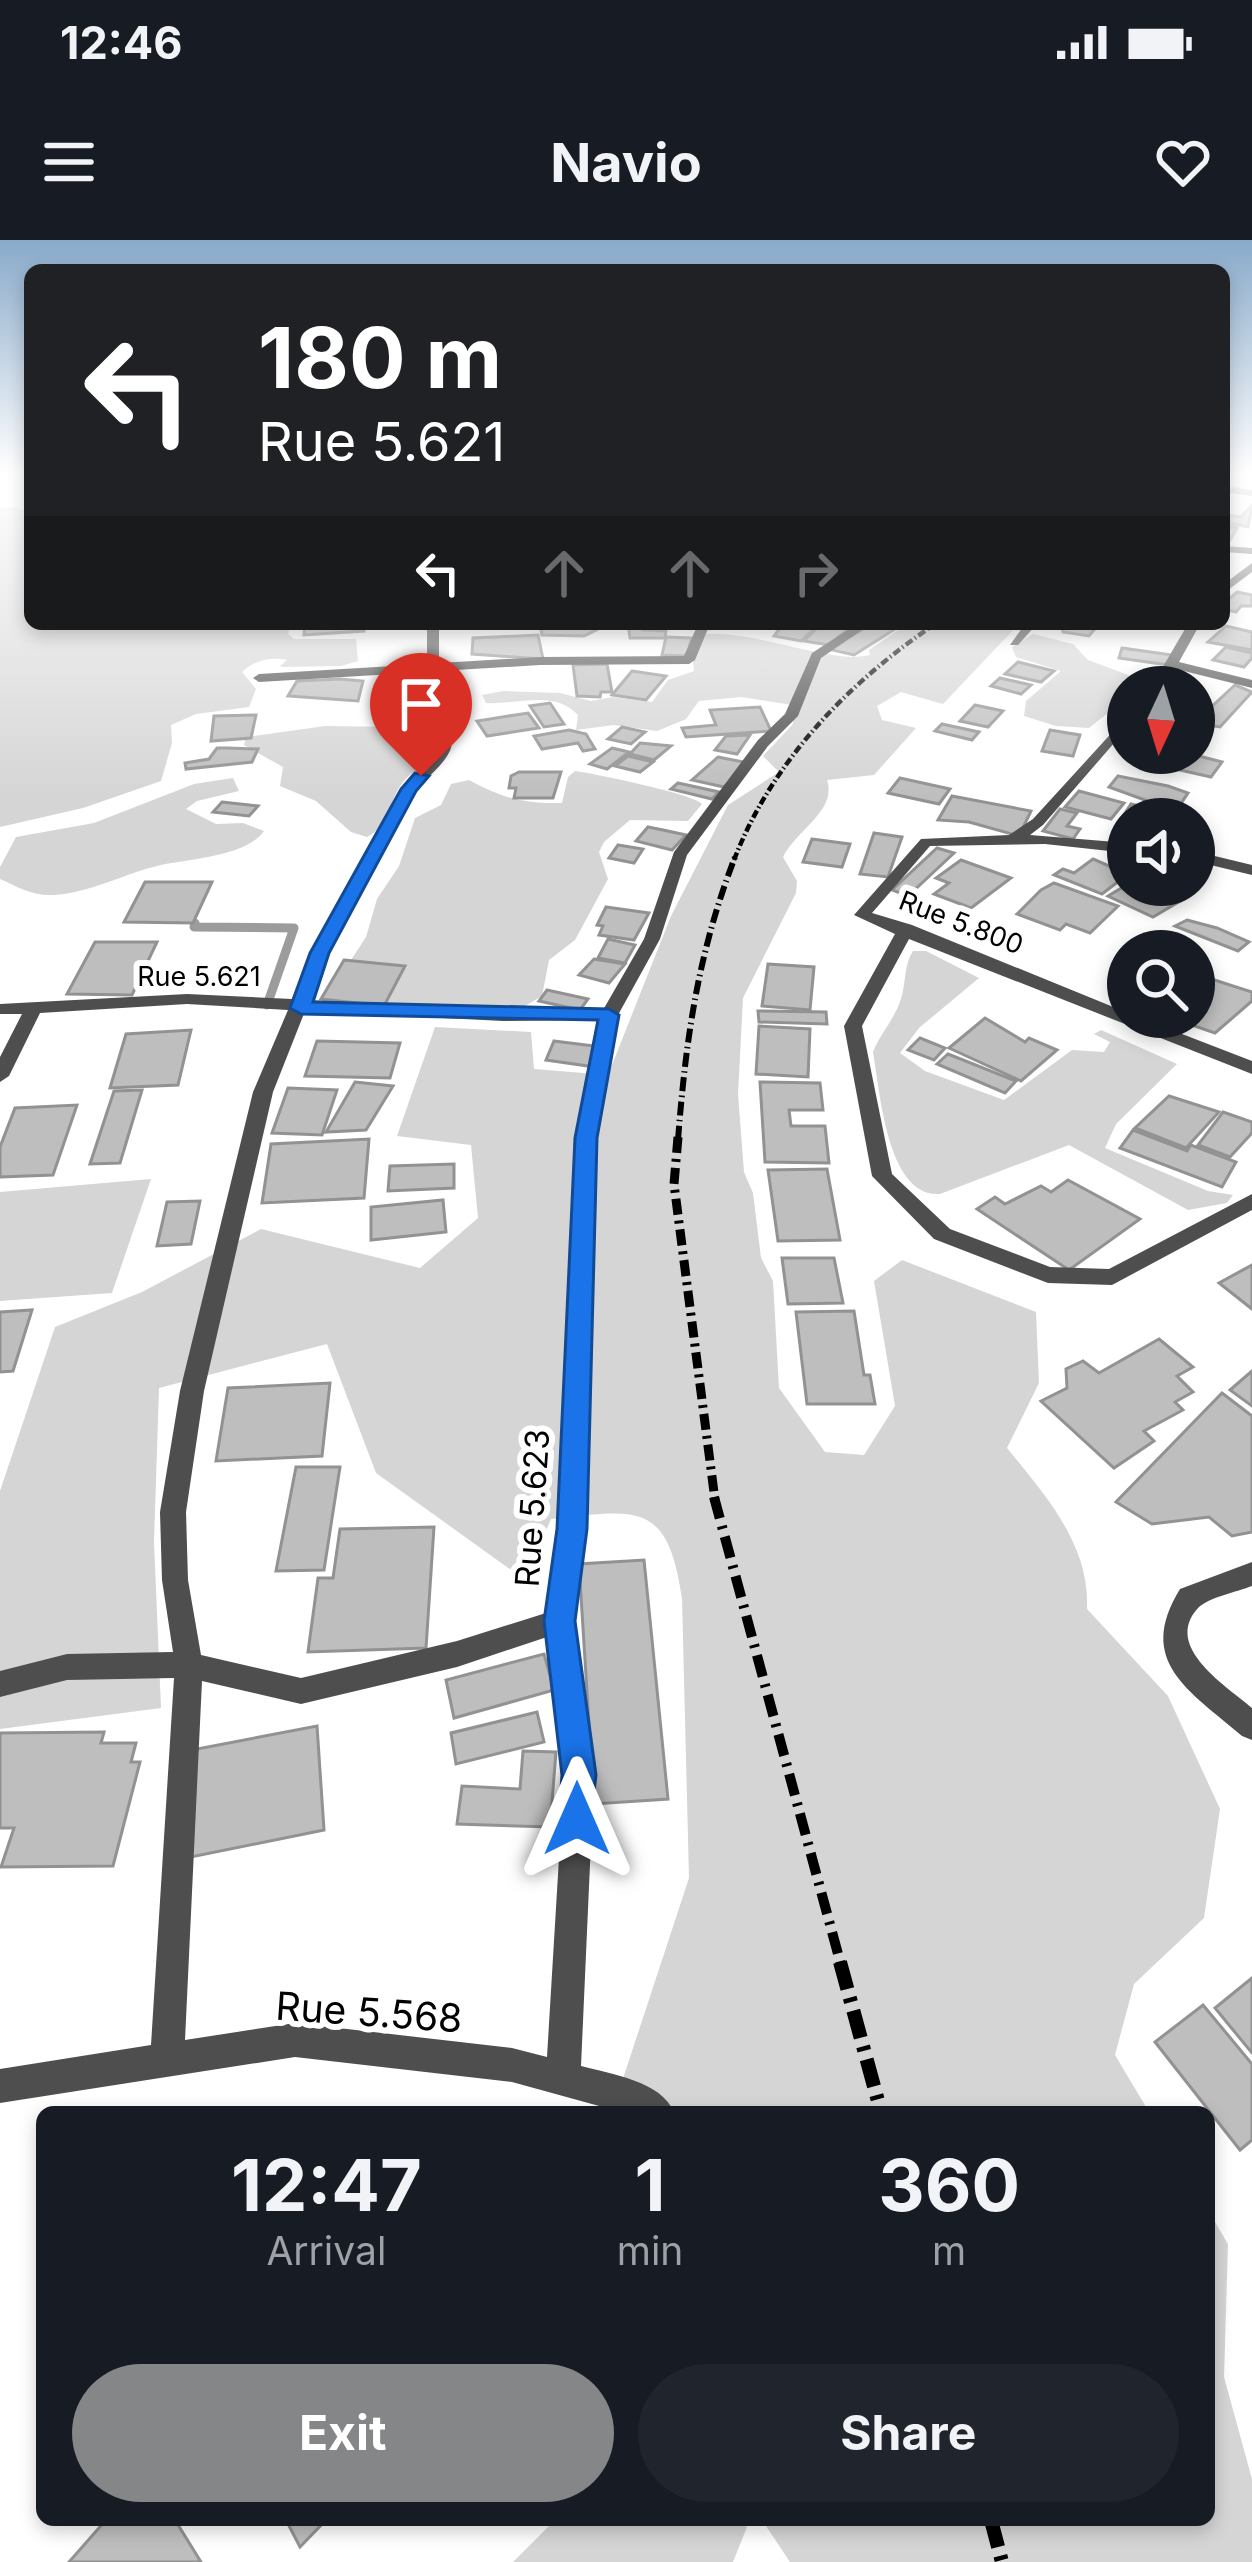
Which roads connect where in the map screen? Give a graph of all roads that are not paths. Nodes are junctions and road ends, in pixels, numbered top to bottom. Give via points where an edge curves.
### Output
1 (433, 630) edge
2 (701, 630) edge
3 (856, 630) edge
4 (1025, 630) edge
5 (1191, 630) edge
6 (1014, 641) dead end
7 (1176, 664) joint
8 (433, 667) junction
9 (259, 678) dead end
10 (1252, 685) edge
11 (1107, 743) edge
12 (1014, 839) junction
13 (1107, 846) edge
14 (1215, 861) edge
15 (1252, 870) edge
16 (906, 929) junction
17 (34, 1008) junction
18 (301, 1008) junction
19 (0, 1009) edge
20 (609, 1015) junction
21 (1252, 1068) edge
22 (0, 1076) edge
23 (1252, 1201) edge
24 (1252, 1574) edge
25 (559, 1621) junction
26 (189, 1665) junction
27 (0, 1684) edge
28 (1252, 1726) edge
29 (167, 2058) junction
30 (562, 2079) junction
31 (0, 2086) edge
32 (645, 2106) edge

1 - 8 street
2 - 8 street via 689,659
3 - 20 street via 817,656 790,716 679,856 652,939
4 - 6 street
5 - 7 street
7 - 10 street
8 - 9 street
8 - 18 street via 446,749 409,789 358,879
11 - 12 street
12 - 13 street, Rue 5.800
12 - 16 street, Rue 5.800 via 926,842 862,916
14 - 15 street
16 - 21 street, Rue 5.800
16 - 23 street via 853,1026 882,1176 942,1234 1048,1274 1112,1277
17 - 18 street, Rue 5.621 via 187,999
17 - 19 street, Rue 5.621
17 - 22 street
18 - 20 street, Rue 5.621
18 - 26 street via 258,1109 193,1390 173,1512
20 - 25 street, Rue 5.623 via 586,1138 572,1529
24 - 28 street via 1190,1597 1175,1639 1184,1668
25 - 26 street via 301,1691
25 - 30 street, Rue 5.623 via 579,1775
26 - 27 street via 67,1666
26 - 29 street
29 - 30 street, Rue 5.568 via 295,2040 512,2065
29 - 31 street, Rue 5.568
30 - 32 street, Rue 5.568

